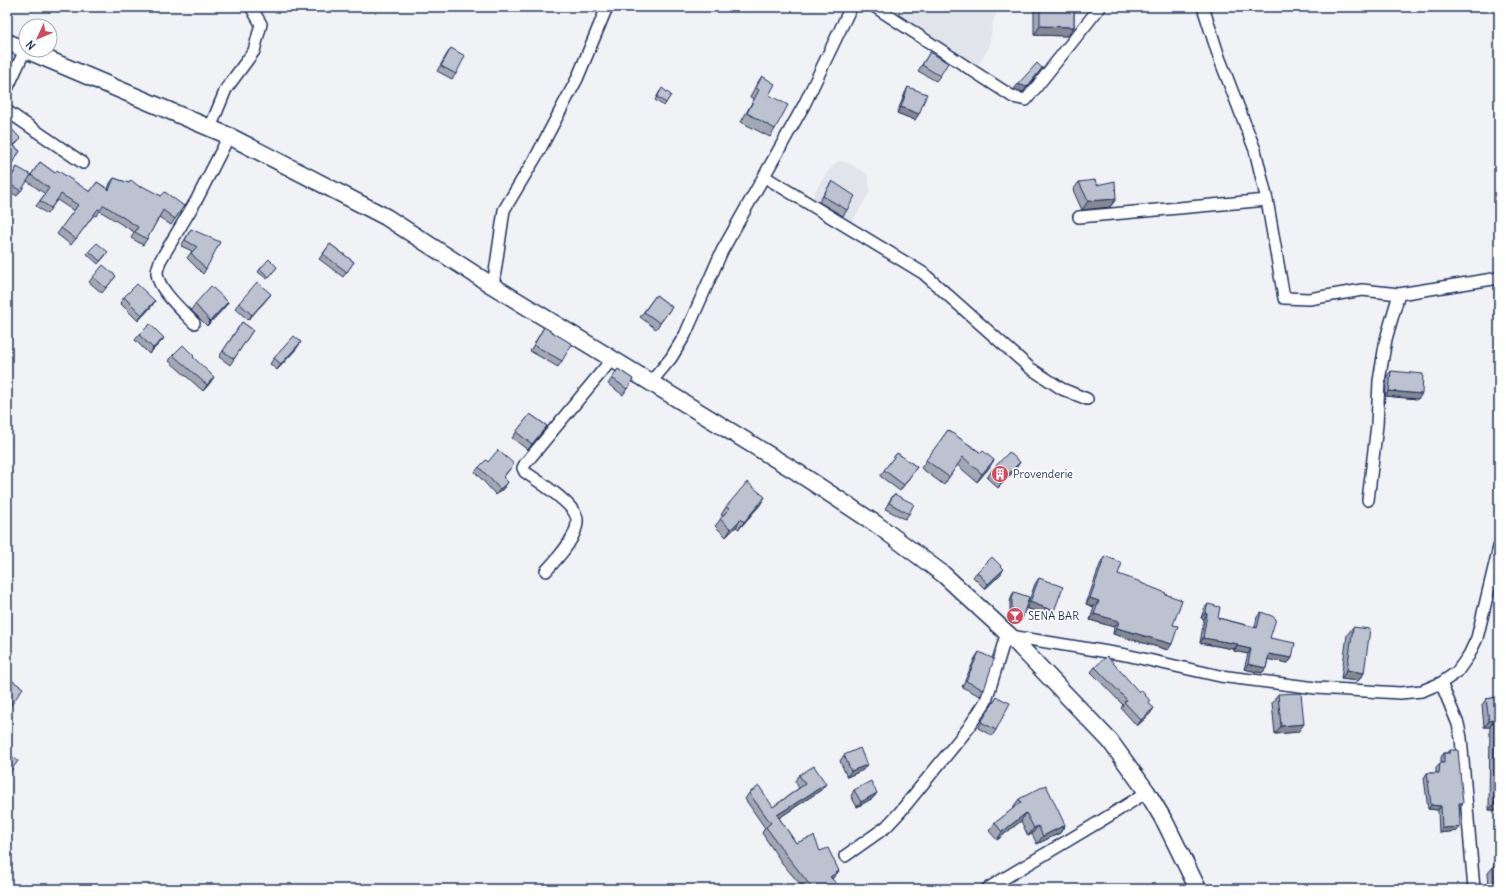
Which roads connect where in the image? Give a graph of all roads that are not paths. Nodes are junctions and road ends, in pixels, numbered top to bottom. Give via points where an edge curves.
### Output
1 (251, 7) edge
2 (607, 7) edge
3 (851, 7) edge
4 (875, 7) edge
5 (1100, 7) edge
6 (1202, 7) edge
7 (7, 42) edge
8 (18, 47) edge
9 (21, 58) edge
10 (44, 58) edge
11 (7, 89) edge
12 (7, 111) edge
13 (210, 128) junction
14 (229, 136) junction
15 (83, 163) dead end
16 (765, 177) junction
17 (1267, 200) junction
18 (1079, 218) dead end
19 (1499, 278) edge
20 (493, 286) junction
21 (1399, 294) junction
22 (194, 323) dead end
23 (613, 358) junction
24 (652, 382) junction
25 (1086, 399) dead end
26 (1368, 500) dead end
27 (1499, 547) edge
28 (546, 571) dead end
29 (1008, 634) junction
30 (1442, 683) junction
31 (1147, 792) junction
32 (845, 856) dead end
33 (987, 889) edge
34 (1198, 889) edge
35 (1474, 889) edge

1 - 13 street via 261,24 254,51 226,89
2 - 20 street via 577,79 537,156 504,210
3 - 16 street via 804,106
4 - 5 street via 1013,97 1026,100
6 - 17 street via 1254,150
7 - 8 main road
9 - 11 street
10 - 13 main road
12 - 15 street
13 - 14 main road
14 - 20 main road via 386,217
14 - 22 street via 156,272 164,291
16 - 24 street via 722,251 685,336
16 - 25 street via 923,273 1030,368 1062,389
17 - 18 street
17 - 21 street via 1284,298 1309,299 1362,290
19 - 21 street
20 - 23 main road
21 - 26 street via 1386,339 1379,381 1377,425
23 - 24 main road
23 - 28 street via 524,464 525,472 570,507 575,512 577,520 571,539
24 - 29 main road via 876,524 943,574
27 - 30 street via 1477,638 1457,672
29 - 30 street via 1126,655 1220,676 1316,688 1400,693 1422,691
29 - 31 main road via 1110,741
29 - 32 street via 986,701 967,730 886,827
30 - 35 street via 1461,738
31 - 33 street
31 - 34 main road

